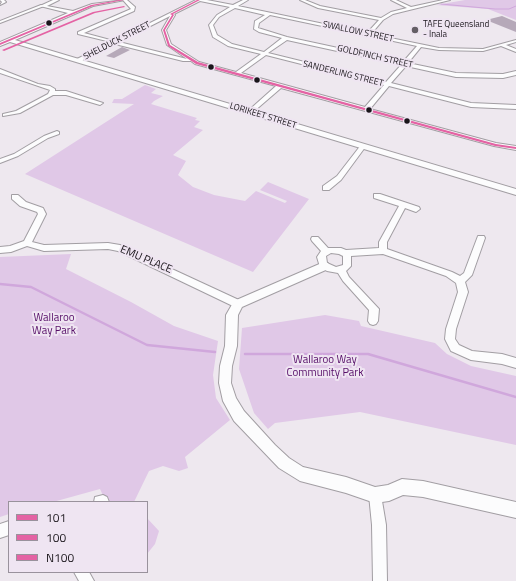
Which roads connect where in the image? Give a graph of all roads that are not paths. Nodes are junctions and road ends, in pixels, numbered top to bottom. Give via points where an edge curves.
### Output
1 (2, 0) edge
2 (57, 0) edge
3 (124, 0) edge
4 (200, 0) edge
5 (246, 0) edge
6 (302, 0) edge
7 (393, 0) edge
8 (448, 0) edge
9 (440, 1) edge
10 (0, 4) edge
11 (42, 6) junction
12 (234, 7) junction
13 (410, 8) junction
14 (73, 13) junction
15 (171, 14) junction
16 (269, 14) junction
17 (382, 19) junction
18 (0, 22) edge
19 (154, 22) junction
20 (165, 27) junction
21 (368, 34) junction
22 (286, 38) junction
23 (9, 40) junction
24 (516, 41) edge
25 (114, 42) junction
26 (0, 44) edge
27 (420, 45) junction
28 (502, 45) junction
29 (172, 48) junction
30 (516, 51) edge
31 (163, 55) junction
32 (264, 55) junction
33 (79, 60) junction
34 (190, 60) junction
35 (404, 64) junction
36 (0, 71) edge
37 (516, 73) edge
38 (237, 74) junction
39 (388, 84) junction
40 (280, 86) junction
41 (52, 93) junction
42 (100, 103) dead end
43 (516, 107) edge
44 (367, 109) junction
45 (250, 112) junction
46 (2, 114) edge
47 (0, 121) edge
48 (57, 133) dead end
49 (363, 146) junction
50 (516, 148) edge
51 (0, 161) edge
52 (326, 188) dead end
53 (516, 192) edge
54 (377, 196) dead end
55 (15, 197) dead end
56 (403, 205) junction
57 (416, 209) dead end
58 (481, 238) dead end
59 (315, 239) dead end
60 (27, 243) junction
61 (0, 250) edge
62 (326, 251) junction
63 (383, 251) junction
64 (344, 253) junction
65 (324, 266) junction
66 (341, 270) junction
67 (460, 281) junction
68 (238, 304) junction
69 (374, 321) dead end
70 (516, 363) edge
71 (375, 496) junction
72 (516, 510) edge
73 (380, 581) edge

1 - 10 street via 4,2
2 - 11 street
3 - 14 street via 95,5
3 - 25 street via 134,8 133,10 78,33
4 - 12 street, SWALLOW STREET
4 - 15 street, SHELDUCK STREET
5 - 12 street
6 - 17 street via 318,7
7 - 13 street
8 - 9 street
9 - 13 street
11 - 14 street
11 - 18 street
12 - 16 street, SWALLOW STREET
12 - 32 street, SANDERLING STREET via 214,19 210,28 215,36 230,45
13 - 17 street
14 - 23 street
15 - 19 street, SHELDUCK STREET
15 - 20 street via 173,15
16 - 21 street, SWALLOW STREET
16 - 22 street, GOLDFINCH STREET via 258,22 256,28
17 - 21 street
19 - 20 street
19 - 25 street, SHELDUCK STREET
20 - 29 street
21 - 27 street, SWALLOW STREET
22 - 32 street
22 - 35 street, GOLDFINCH STREET
23 - 26 street
23 - 33 street, LORIKEET STREET
24 - 28 street, SWALLOW STREET
25 - 31 street
25 - 33 street, SHELDUCK STREET
27 - 28 street, SWALLOW STREET via 447,50 483,50
27 - 35 street
28 - 30 street
29 - 31 street
29 - 34 street
31 - 34 street via 184,61
32 - 38 street
32 - 39 street, SANDERLING STREET
33 - 45 street, LORIKEET STREET
34 - 38 street
35 - 37 street, GOLDFINCH STREET via 464,76 503,76
35 - 39 street
36 - 41 street via 48,87 53,90
38 - 40 street
39 - 43 street, SANDERLING STREET via 471,105
39 - 44 street
40 - 44 street
40 - 45 street
41 - 42 street via 66,93
41 - 46 street via 14,114
44 - 50 street
45 - 49 street, LORIKEET STREET
46 - 47 street
48 - 51 street via 46,136 16,155
49 - 52 street via 339,178
49 - 53 street, LORIKEET STREET
54 - 56 street
55 - 60 street via 23,204 40,210 42,214
56 - 57 street
56 - 63 street via 382,242
58 - 67 street via 468,275
59 - 62 street
60 - 61 street
60 - 68 street, EMU PLACE via 44,248 120,248
62 - 64 street via 336,250
62 - 65 street via 321,257
63 - 64 street
63 - 67 street via 449,274
64 - 66 street via 349,263
65 - 66 street via 332,270
65 - 68 street
66 - 69 street via 374,309
67 - 70 street via 464,292 450,339 455,348 471,354
68 - 71 street via 232,315 231,346 225,383 230,401 239,416 270,450 300,474 346,485
71 - 72 street via 402,487
71 - 73 street via 379,525

